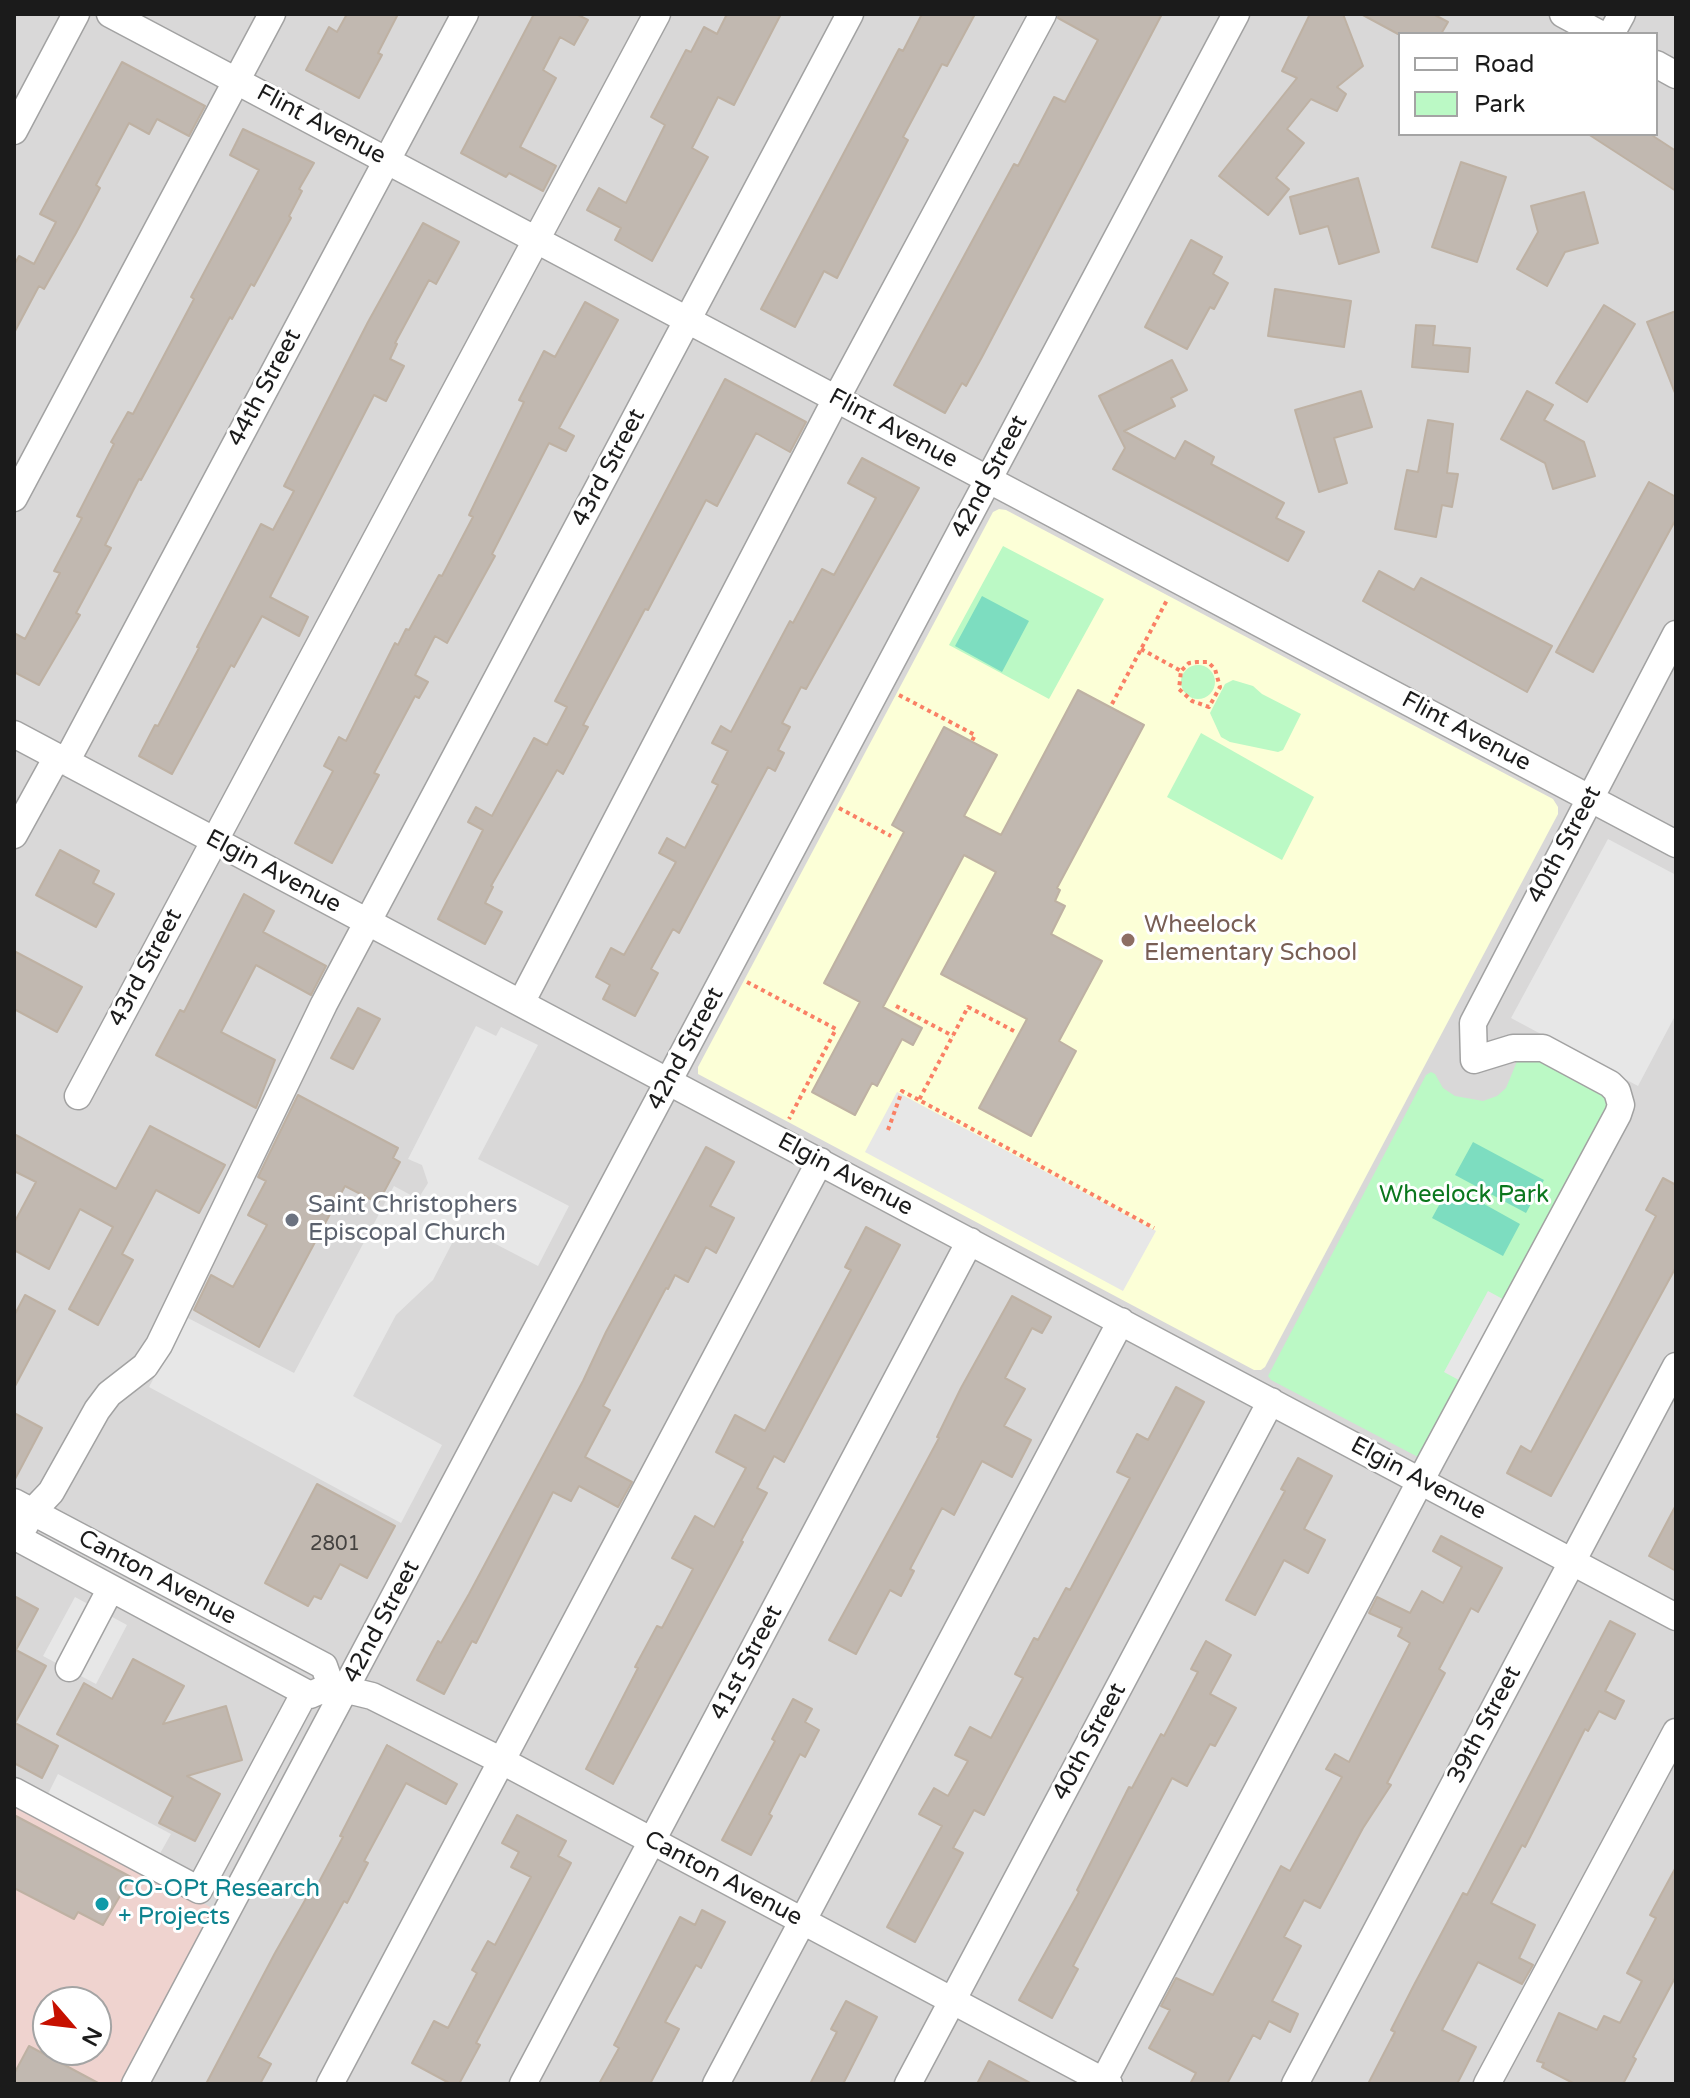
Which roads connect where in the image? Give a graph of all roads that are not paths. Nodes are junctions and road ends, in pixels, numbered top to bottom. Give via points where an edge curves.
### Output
1 (76, 14) edge
2 (110, 14) edge
3 (272, 14) edge
4 (465, 14) edge
5 (657, 14) edge
6 (850, 14) edge
7 (1043, 14) edge
8 (1236, 14) edge
9 (1563, 14) edge
10 (1622, 14) edge
11 (1596, 32) edge
12 (1612, 32) edge
13 (1658, 65) edge
14 (1676, 75) edge
15 (236, 81) junction
16 (14, 131) edge
17 (387, 160) junction
18 (535, 239) junction
19 (687, 320) junction
20 (836, 399) junction
21 (988, 480) junction
22 (14, 498) edge
23 (1676, 634) edge
24 (14, 734) edge
25 (61, 760) junction
26 (1589, 798) junction
27 (14, 835) edge
28 (214, 841) junction
29 (1676, 844) edge
30 (367, 922) junction
31 (521, 1003) junction
32 (669, 1081) junction
33 (78, 1096) dead end
34 (820, 1161) junction
35 (970, 1241) junction
36 (1121, 1321) junction
37 (1676, 1366) edge
38 (1271, 1401) junction
39 (1422, 1482) junction
40 (23, 1507) edge
41 (16, 1537) edge
42 (1572, 1562) junction
43 (111, 1588) junction
44 (1676, 1617) edge
45 (69, 1668) dead end
46 (339, 1688) junction
47 (305, 1692) junction
48 (1676, 1732) edge
49 (502, 1761) junction
50 (14, 1791) edge
51 (652, 1842) junction
52 (199, 1890) junction
53 (230, 1907) junction
54 (803, 1921) junction
55 (953, 2001) junction
56 (1105, 2083) edge
57 (135, 2084) edge
58 (330, 2084) edge
59 (523, 2084) edge
60 (716, 2084) edge
61 (908, 2084) edge
62 (1295, 2084) edge
63 (1487, 2084) edge

1 - 16 street
2 - 15 street, Flint Avenue
3 - 15 street
4 - 17 street, 44th Street
5 - 18 street, 43rd Street
6 - 19 street, 43rd Street
7 - 20 street
8 - 21 street, 42nd Street
9 - 11 street
10 - 12 street
13 - 14 street
15 - 17 street, Flint Avenue
15 - 22 street
17 - 18 street, Flint Avenue
17 - 25 street, 44th Street
18 - 19 street, Flint Avenue
18 - 28 street, 43rd Street
19 - 20 street, Flint Avenue
19 - 30 street, 43rd Street
20 - 21 street, Flint Avenue
20 - 31 street
21 - 26 street, Flint Avenue
21 - 32 street, 42nd Street
23 - 26 street, 40th Street
24 - 25 street, Elgin Avenue
25 - 27 street, 44th Street
25 - 28 street, Elgin Avenue
26 - 29 street, Flint Avenue
26 - 39 street, 40th Street via 1477,1013 1474,1060 1513,1048 1543,1048 1610,1084 1621,1105
28 - 30 street, Elgin Avenue
28 - 33 street, 43rd Street
30 - 31 street, Elgin Avenue
30 - 40 street, 43rd Street via 159,1345 145,1366 103,1402 51,1492
31 - 32 street, Elgin Avenue
32 - 34 street, Elgin Avenue
32 - 46 street, 42nd Street
34 - 35 street, Elgin Avenue
34 - 49 street
35 - 36 street, Elgin Avenue
35 - 51 street, 41st Street
36 - 38 street, Elgin Avenue
36 - 54 street
37 - 42 street, 39th Street
38 - 39 street, Elgin Avenue
38 - 55 street, 40th Street
39 - 42 street, Elgin Avenue
39 - 56 street
40 - 41 street, 43rd Street
40 - 46 street, Canton Avenue via 324,1666
41 - 43 street, Canton Avenue
42 - 44 street, Elgin Avenue
42 - 62 street, 39th Street
43 - 45 street
43 - 47 street, Canton Avenue
46 - 47 street
46 - 49 street, Canton Avenue via 372,1696
46 - 53 street, 42nd Street
47 - 52 street
48 - 63 street
49 - 51 street, Canton Avenue
49 - 58 street
50 - 52 street
51 - 54 street, Canton Avenue
51 - 59 street, 41st Street
52 - 53 street
53 - 57 street, 42nd Street
54 - 55 street, Canton Avenue
54 - 60 street
55 - 56 street, Canton Avenue
55 - 61 street, 40th Street

